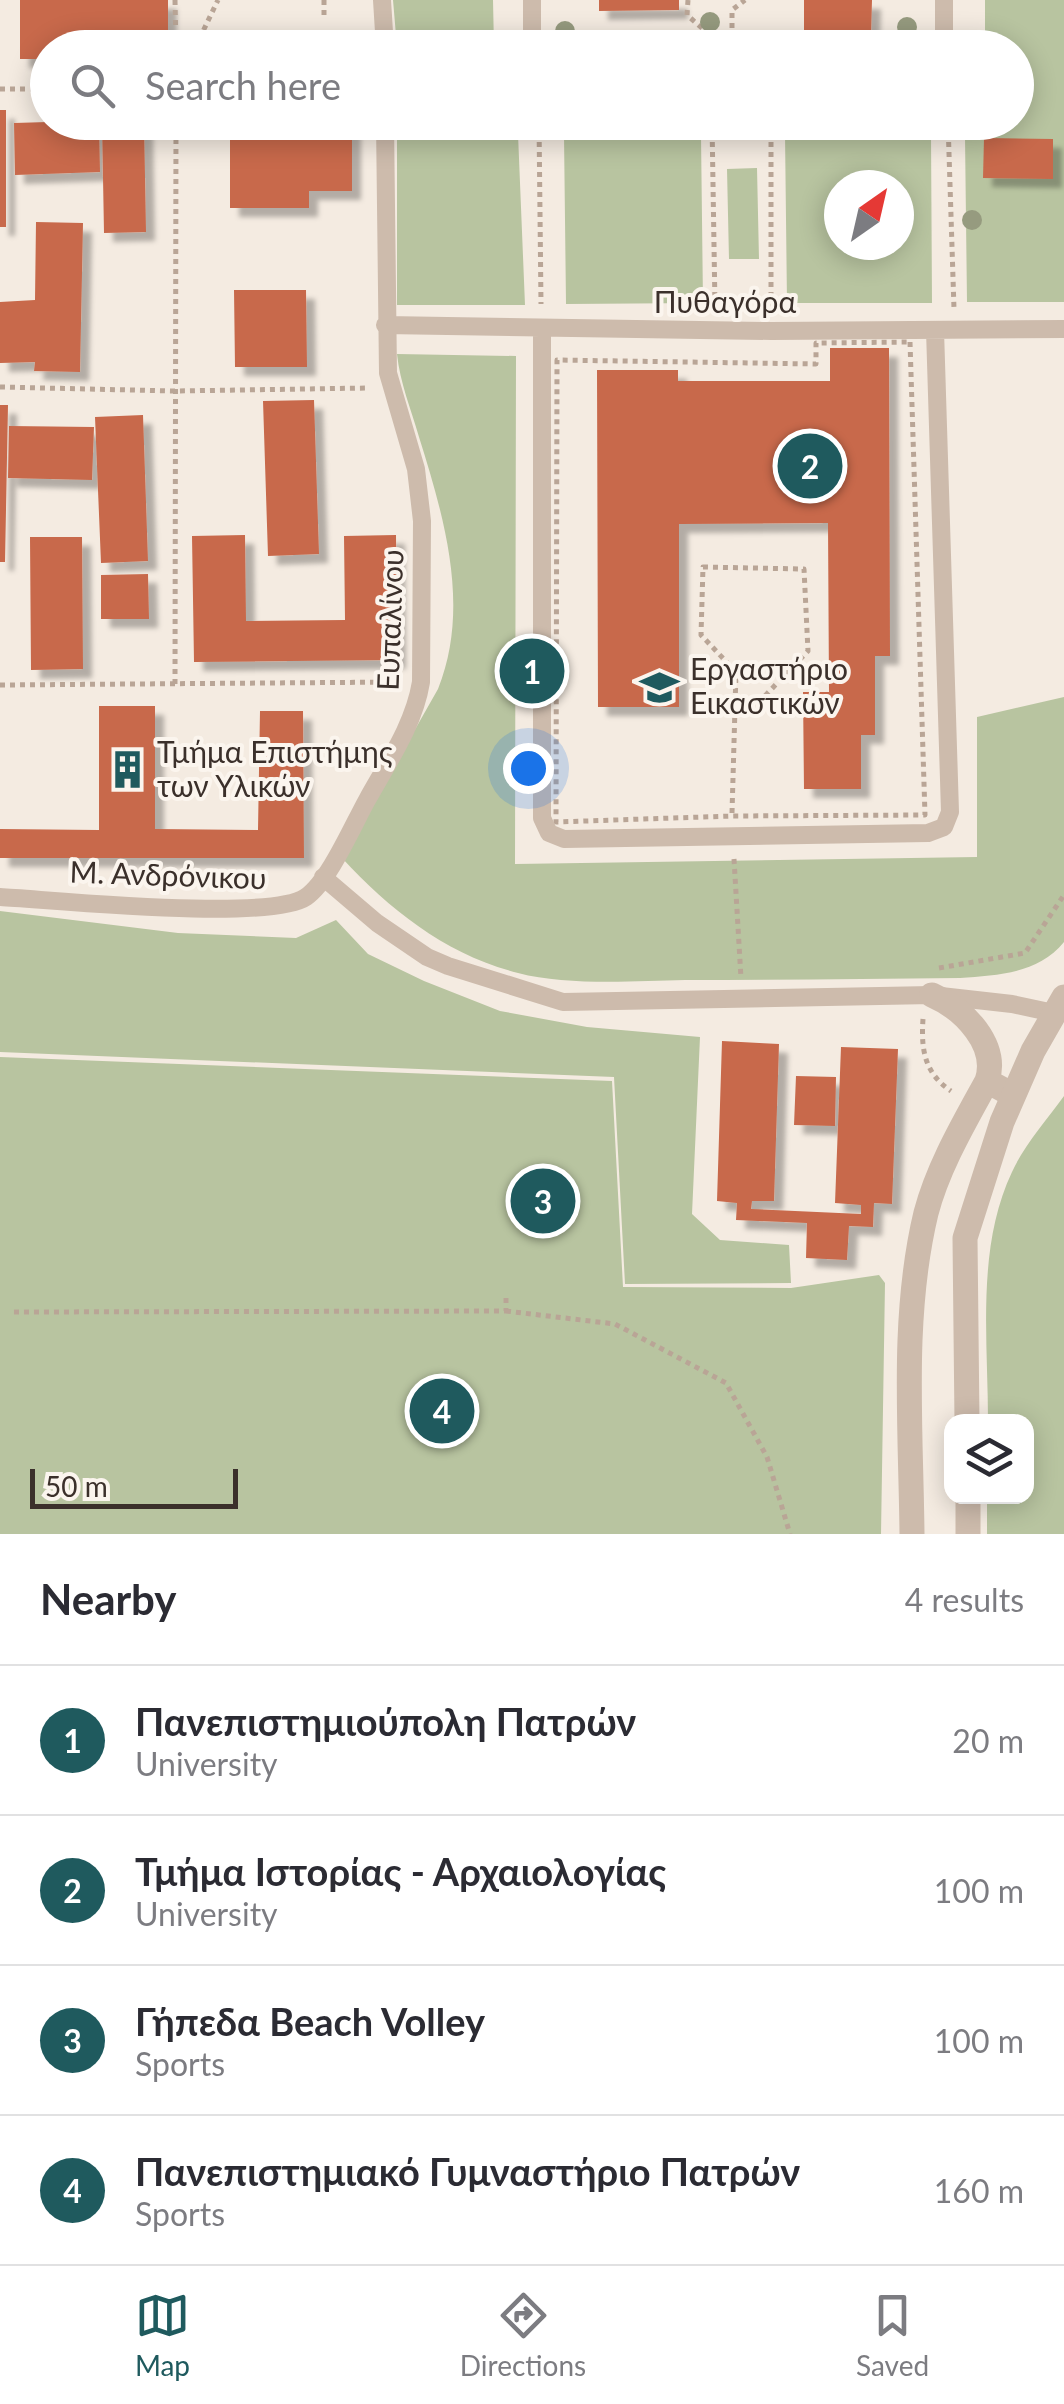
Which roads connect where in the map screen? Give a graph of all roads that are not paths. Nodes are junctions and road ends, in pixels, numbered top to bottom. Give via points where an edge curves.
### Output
1 (382, 0) edge
2 (532, 0) edge
3 (944, 0) edge
4 (384, 30) edge
5 (532, 30) edge
6 (944, 30) edge
7 (385, 140) edge
8 (385, 326) junction
9 (1064, 328) edge
10 (542, 329) junction
11 (945, 330) junction
12 (323, 877) junction
13 (0, 897) edge
14 (1064, 988) edge
15 (928, 993) junction
16 (1059, 1005) edge
17 (987, 1082) junction
18 (1013, 1095) junction
19 (967, 1414) edge
20 (968, 1504) edge
21 (912, 1534) edge
22 (968, 1534) edge

1 - 4 lane
2 - 5 lane
3 - 6 lane
7 - 8 lane, Ευπαλίνου
8 - 10 lane, Πυθαγόρα
8 - 12 lane, Ευπαλίνου via 422,520 420,682 401,740
9 - 11 lane, Πυθαγόρα
10 - 11 lane, Πυθαγόρα
10 - 11 lane via 542,818 549,833 564,838 732,825 928,833 944,827 950,812
12 - 13 lane, Μ. Ανδρόνικου via 308,896 288,906 242,910
12 - 15 lane via 427,957 563,1002
14 - 16 street
15 - 16 lane
15 - 17 street via 945,1000 982,1040 991,1054
16 - 18 street
17 - 18 street
17 - 21 street via 938,1176 926,1214 911,1342
18 - 19 street via 964,1238
20 - 22 street

